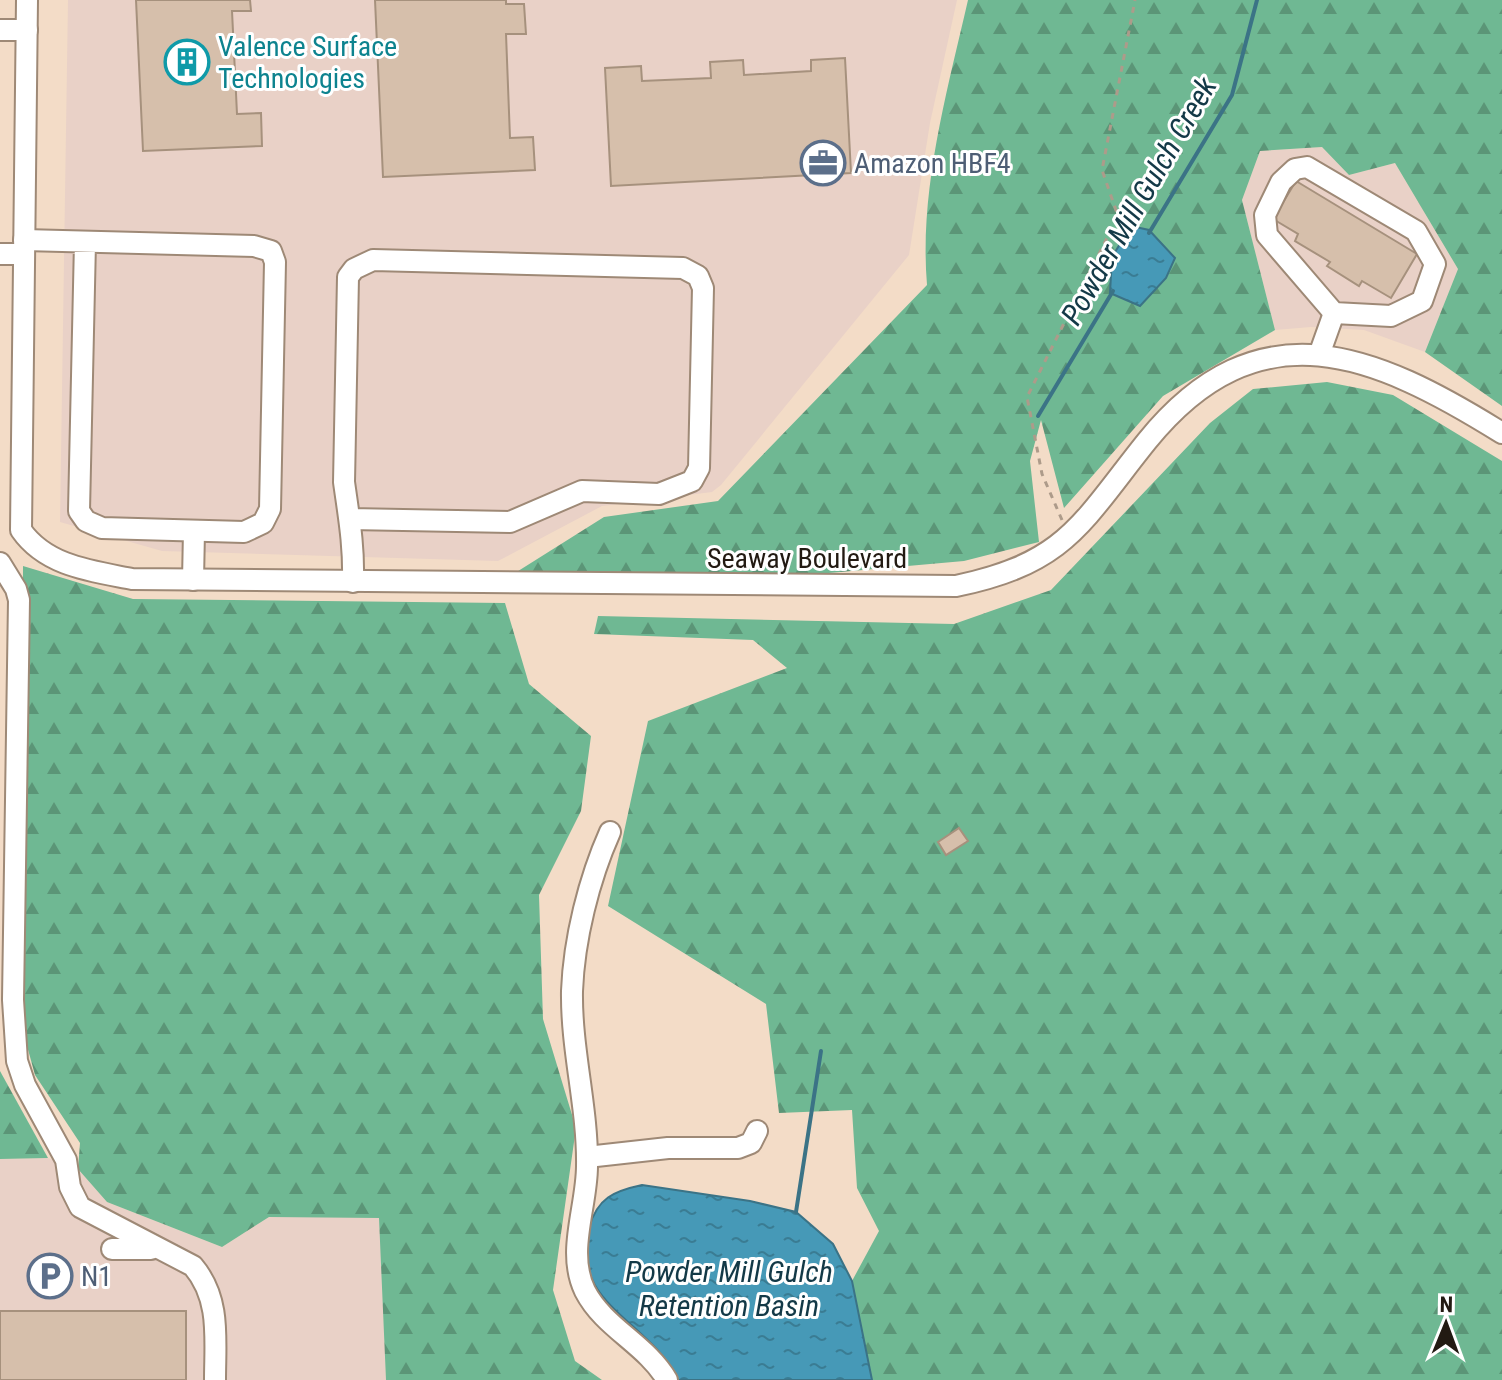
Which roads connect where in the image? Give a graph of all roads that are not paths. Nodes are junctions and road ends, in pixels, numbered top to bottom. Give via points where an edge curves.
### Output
1 (27, 0) edge
2 (0, 30) edge
3 (27, 30) junction
4 (85, 242) junction
5 (24, 247) junction
6 (0, 254) edge
7 (1334, 313) junction
8 (1319, 355) junction
9 (1502, 433) edge
10 (350, 519) junction
11 (194, 531) junction
12 (0, 563) edge
13 (193, 580) junction
14 (353, 582) junction
15 (610, 832) dead end
16 (757, 1131) dead end
17 (587, 1166) junction
18 (112, 1249) dead end
19 (159, 1250) junction
20 (215, 1380) edge
21 (667, 1380) edge

1 - 3 street
2 - 3 street
3 - 5 street
4 - 5 street
4 - 11 street via 79,511 102,528
4 - 11 street via 254,246 271,251 275,262 270,509 263,523 244,532
5 - 6 street
5 - 13 street, Seaway Boulevard via 21,530 31,545 83,570 132,579
7 - 7 street via 1391,316 1422,301 1435,264 1416,231 1318,171 1295,169 1281,182 1265,215 1267,235
7 - 8 street
8 - 9 street, Seaway Boulevard via 1389,371
8 - 14 street, Seaway Boulevard via 1245,363 1201,388 1158,429 1104,500 1068,536 1026,566 997,578 956,586
10 - 10 street via 344,482 348,277 354,269 373,260 683,268 698,276 703,288 699,468 692,481 659,494 582,491 510,522
10 - 14 street
11 - 13 street
12 - 19 street via 19,600 13,1000 17,1061 66,1160 80,1207
13 - 14 street, Seaway Boulevard
15 - 17 street via 596,864 572,990
16 - 17 street via 751,1143 738,1148 656,1149
17 - 21 street via 576,1262 585,1290 598,1311 643,1349
18 - 19 street
19 - 20 street via 193,1266 210,1292

